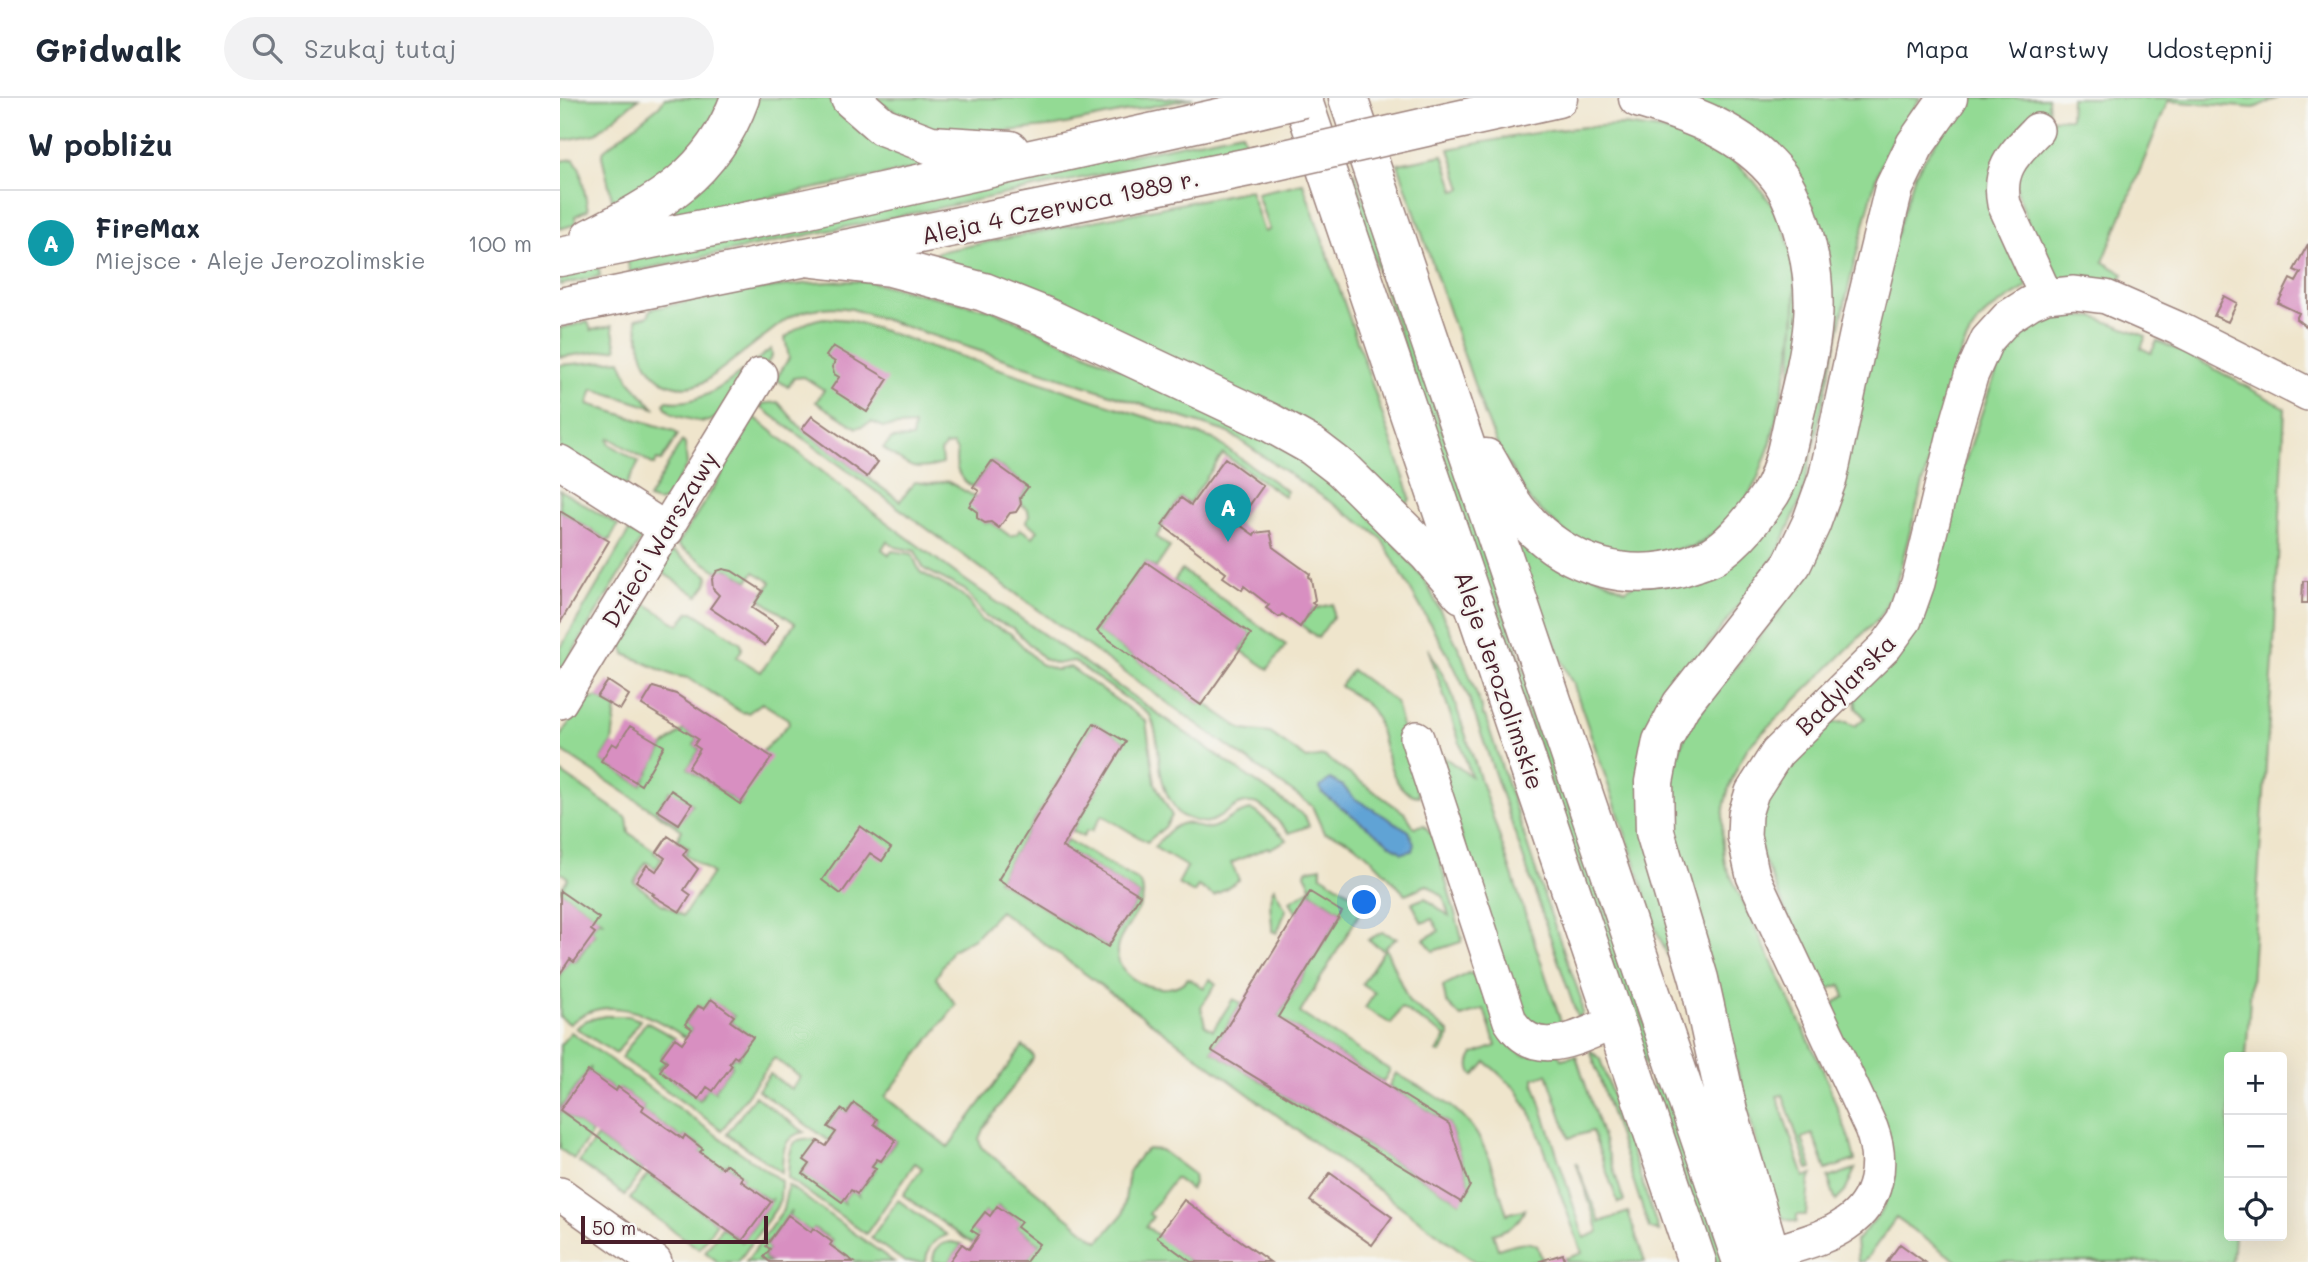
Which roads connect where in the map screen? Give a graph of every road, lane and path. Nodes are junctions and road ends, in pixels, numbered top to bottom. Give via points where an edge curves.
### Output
1 (740, 98) edge
2 (850, 98) edge
3 (1303, 98) edge
4 (1348, 98) edge
5 (1558, 98) edge
6 (1638, 98) edge
7 (1948, 98) edge
8 (2036, 130) dead end
9 (1055, 153) junction
10 (560, 255) edge
11 (804, 257) junction
12 (2046, 296) junction
13 (560, 307) edge
14 (760, 375) dead end
15 (2308, 394) edge
16 (1448, 396) junction
17 (560, 462) edge
18 (667, 530) junction
19 (1476, 611) junction
20 (560, 702) edge
21 (1417, 738) dead end
22 (1593, 824) junction
23 (1616, 1022) junction
24 (1728, 1111) junction
25 (560, 1194) edge
26 (1762, 1259) edge
27 (655, 1262) edge
28 (1697, 1262) edge

1 - 10 main road via 721,139 678,186 655,204
2 - 9 main road via 882,127 931,145
3 - 9 main road, bridge
3 - 19 main road, Aleje Jerozolimskie
4 - 16 main road, Aleje Jerozolimskie
5 - 11 main road, Aleja 4 Czerwca 1989 r., bridge via 1254,166
6 - 16 main road via 1720,128 1748,145 1780,178 1797,212 1811,256 1812,342 1772,490 1745,528 1713,555 1675,570 1630,574 1587,564 1552,544 1521,515
7 - 24 main road via 1914,145 1894,188 1828,477 1811,524 1791,564 1681,705 1662,741 1654,782 1655,832 1699,979
8 - 12 street via 2015,152 2001,189
9 - 10 main road via 804,209
11 - 13 main road, Aleja 4 Czerwca 1989 r.
11 - 19 main road via 890,267 984,292 1269,422 1342,469 1428,554
12 - 15 street, Badylarska via 2081,293 2106,297 2129,292 2187,333
12 - 26 street, Badylarska via 2008,317 1987,340 1979,358 1905,620 1886,646 1777,753 1748,801 1744,835 1753,876 1871,1128 1879,1161 1873,1191 1853,1219
14 - 18 street, Dzieci Warszawy
16 - 22 main road, Aleje Jerozolimskie
17 - 18 street
18 - 20 street, Dzieci Warszawy
19 - 23 main road, Aleje Jerozolimskie
21 - 23 street via 1516,1031 1529,1041 1550,1045
22 - 24 main road via 1646,910
22 - 26 main road, Aleje Jerozolimskie
23 - 28 main road, Aleje Jerozolimskie
24 - 26 main road
25 - 27 street

